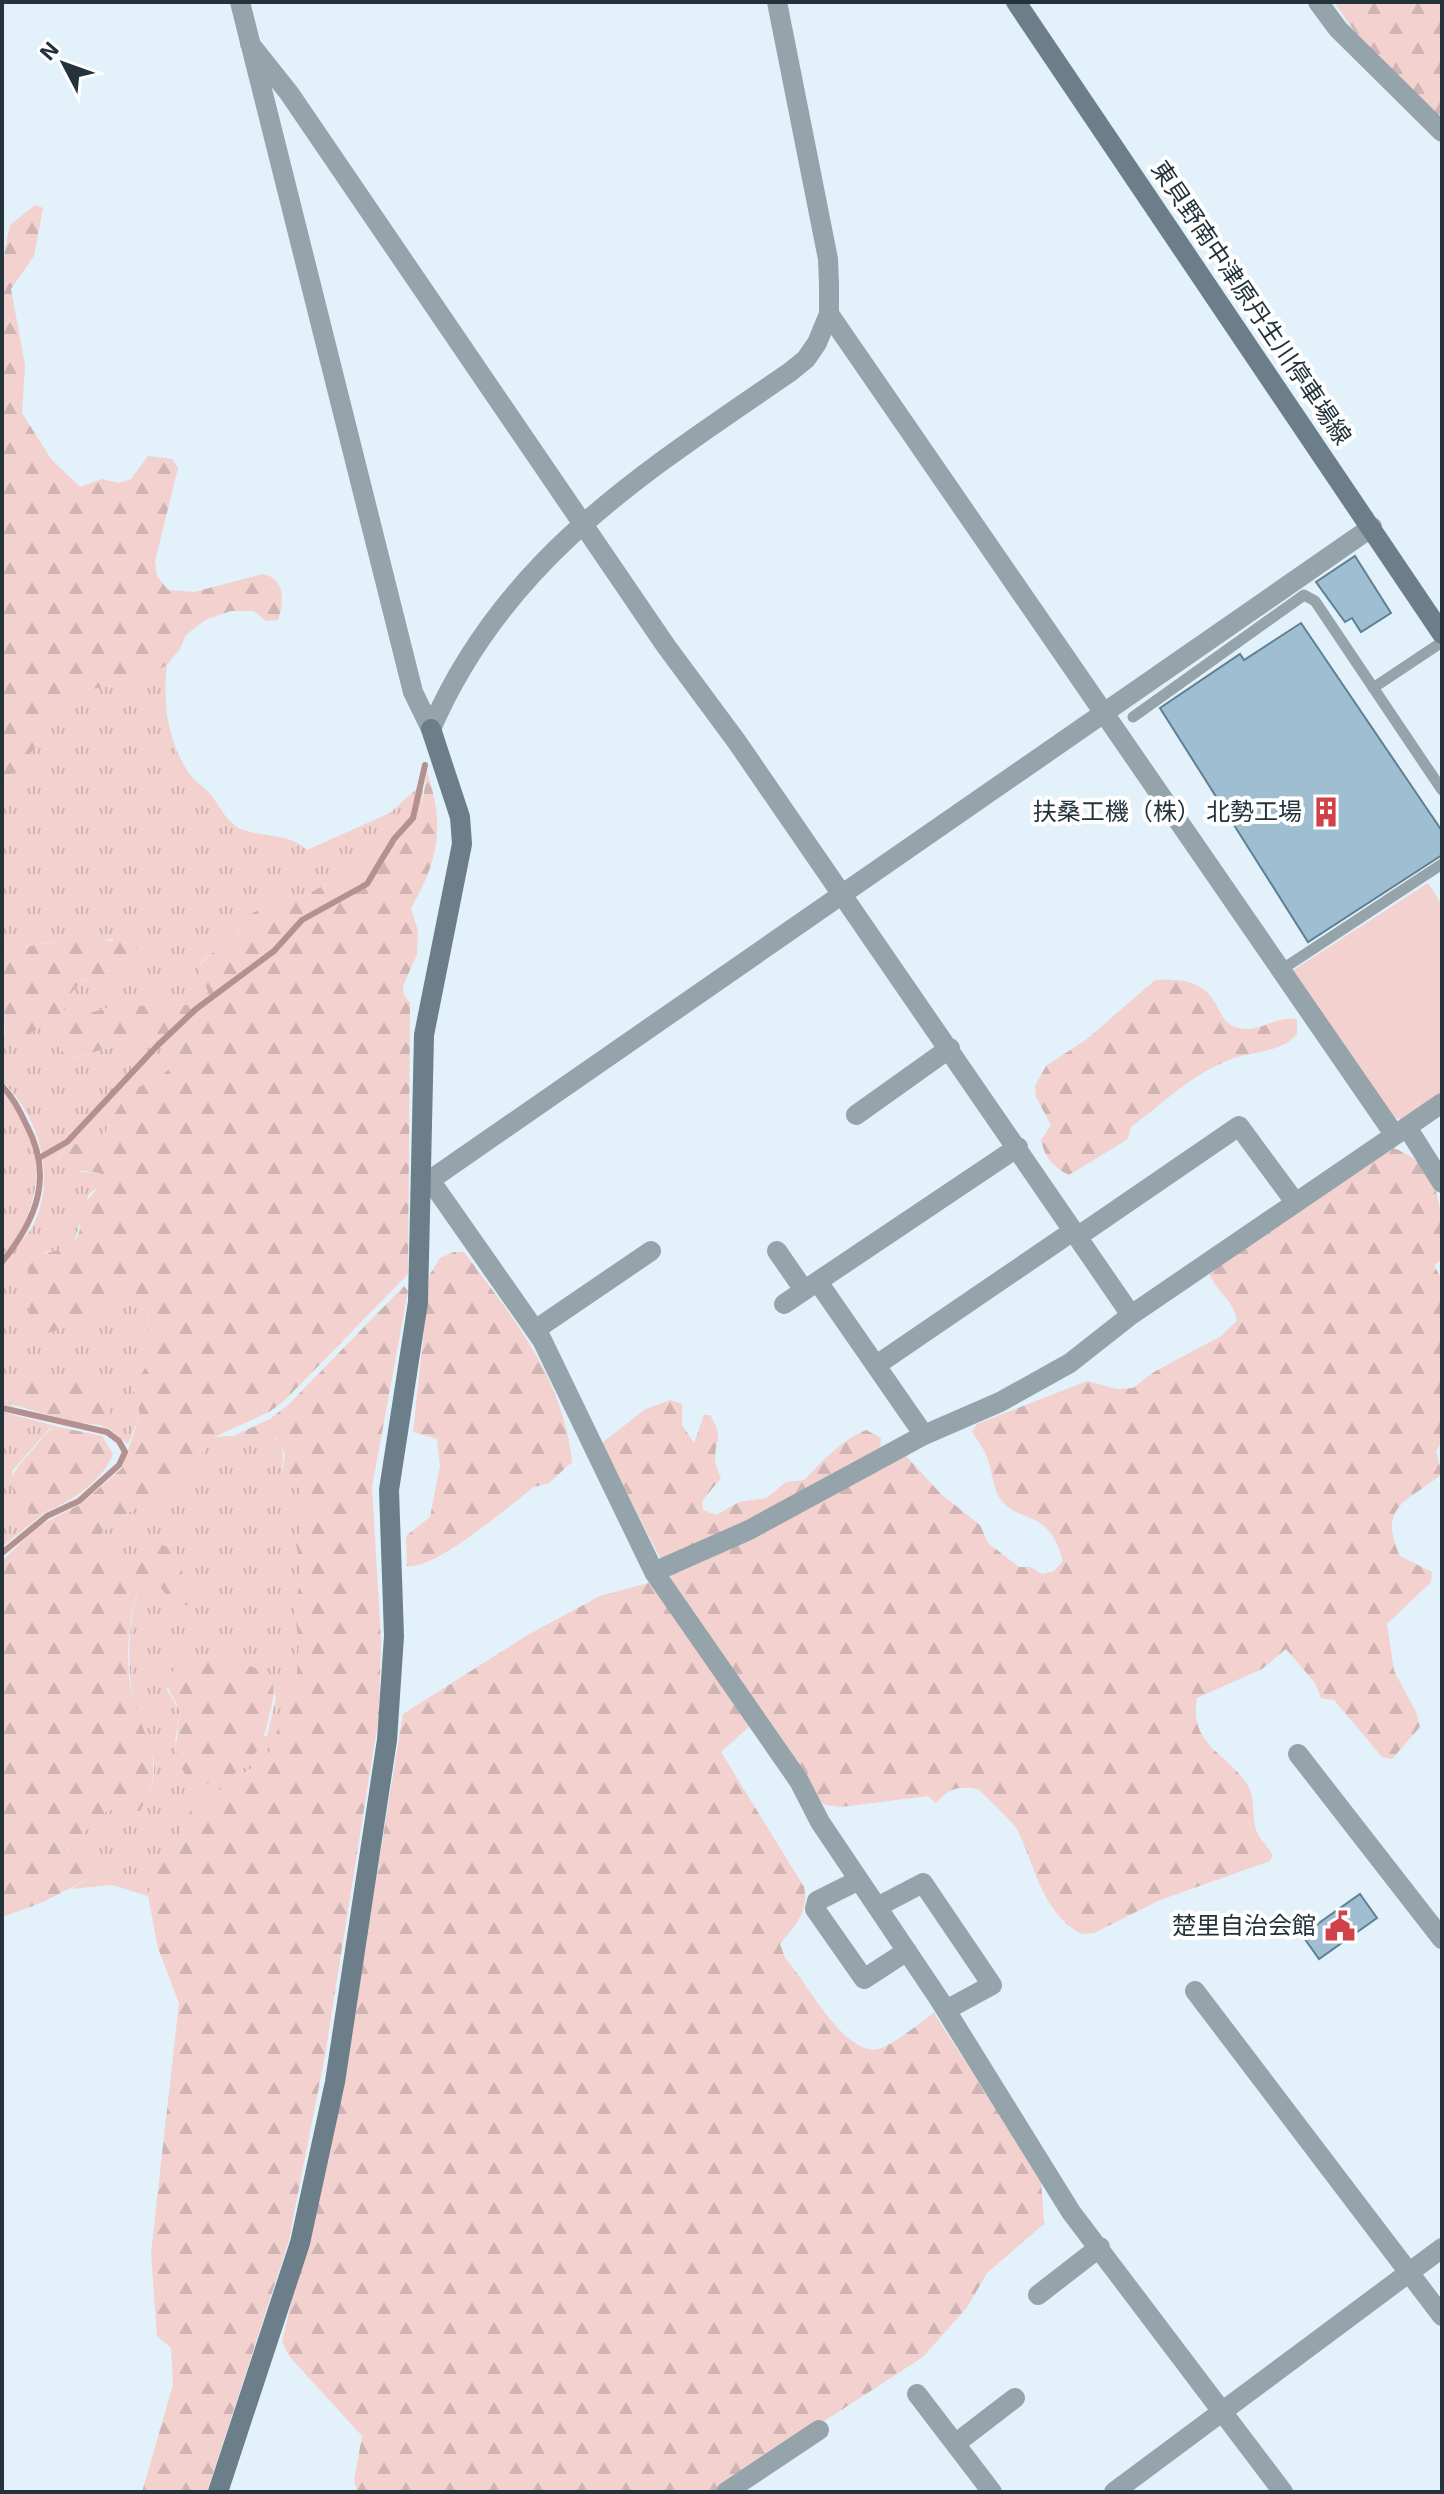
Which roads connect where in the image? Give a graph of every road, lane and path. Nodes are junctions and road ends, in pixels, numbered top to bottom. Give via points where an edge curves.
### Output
1 (240, 2) edge
2 (777, 2) edge
3 (1016, 2) edge
4 (1318, 2) edge
5 (250, 44) junction
6 (1442, 132) edge
7 (829, 314) junction
8 (581, 523) junction
9 (1372, 527) junction
10 (1442, 634) edge
11 (1442, 642) edge
12 (1373, 688) junction
13 (1105, 711) junction
14 (1133, 717) dead end
15 (431, 729) junction
16 (1442, 790) edge
17 (1442, 864) edge
18 (843, 894) junction
19 (1281, 970) junction
20 (950, 1048) junction
21 (1442, 1103) edge
22 (856, 1115) dead end
23 (1401, 1131) junction
24 (1018, 1147) junction
25 (427, 1183) junction
26 (1442, 1183) edge
27 (1295, 1202) junction
28 (1075, 1234) junction
29 (651, 1251) dead end
30 (777, 1251) dead end
31 (811, 1286) junction
32 (784, 1304) dead end
33 (1131, 1315) junction
34 (535, 1330) junction
35 (878, 1364) junction
36 (924, 1435) junction
37 (654, 1572) junction
38 (1298, 1754) dead end
39 (859, 1880) junction
40 (877, 1907) junction
41 (1440, 1931) edge
42 (907, 1951) junction
43 (1195, 1991) dead end
44 (946, 2010) junction
45 (1100, 2247) junction
46 (1442, 2248) edge
47 (1410, 2273) junction
48 (1038, 2295) dead end
49 (1442, 2316) edge
50 (917, 2394) dead end
51 (1015, 2398) dead end
52 (1223, 2411) junction
53 (819, 2430) dead end
54 (955, 2444) junction
55 (218, 2492) edge
56 (726, 2492) edge
57 (992, 2492) edge
58 (1114, 2492) edge
59 (1283, 2492) edge

1 - 5 street
2 - 7 street via 828,259
3 - 9 street, 東貝野南中津原丹生川停車場線
4 - 6 street via 1338,29
5 - 8 street via 289,93
5 - 15 street via 409,677
7 - 8 street via 806,359
7 - 13 street
8 - 15 street via 503,611 448,690
8 - 18 street
9 - 10 street, 東貝野南中津原丹生川停車場線
9 - 13 street
11 - 12 lane
12 - 14 lane via 1315,601 1304,595
12 - 16 lane
13 - 18 street
13 - 19 street
15 - 25 street via 460,817 462,844 424,1035
17 - 19 lane
18 - 20 street
18 - 25 street
19 - 23 street
20 - 22 street
20 - 24 street
21 - 23 street
23 - 26 street
23 - 27 street
24 - 28 street
24 - 31 street
25 - 34 street
25 - 55 street via 418,1302 389,1490 394,1636 387,1740 335,2082 300,2243
27 - 28 street via 1239,1126
27 - 33 street
28 - 33 street
28 - 35 street
29 - 34 street
30 - 31 street
31 - 32 street
31 - 35 street
33 - 36 street via 1070,1363 1000,1402
34 - 37 street
35 - 36 street
36 - 37 street via 749,1530
37 - 39 street via 799,1781
38 - 41 street
39 - 40 street
39 - 42 street via 817,1901 815,1909 864,1979
40 - 42 street
40 - 44 street via 923,1883 965,1940 992,1985
42 - 44 street
43 - 47 street
44 - 45 street via 1071,2212
45 - 48 street
45 - 52 street
46 - 47 street
47 - 49 street
47 - 52 street
50 - 54 street
51 - 54 street
52 - 58 street
52 - 59 street
53 - 56 street
54 - 57 street

